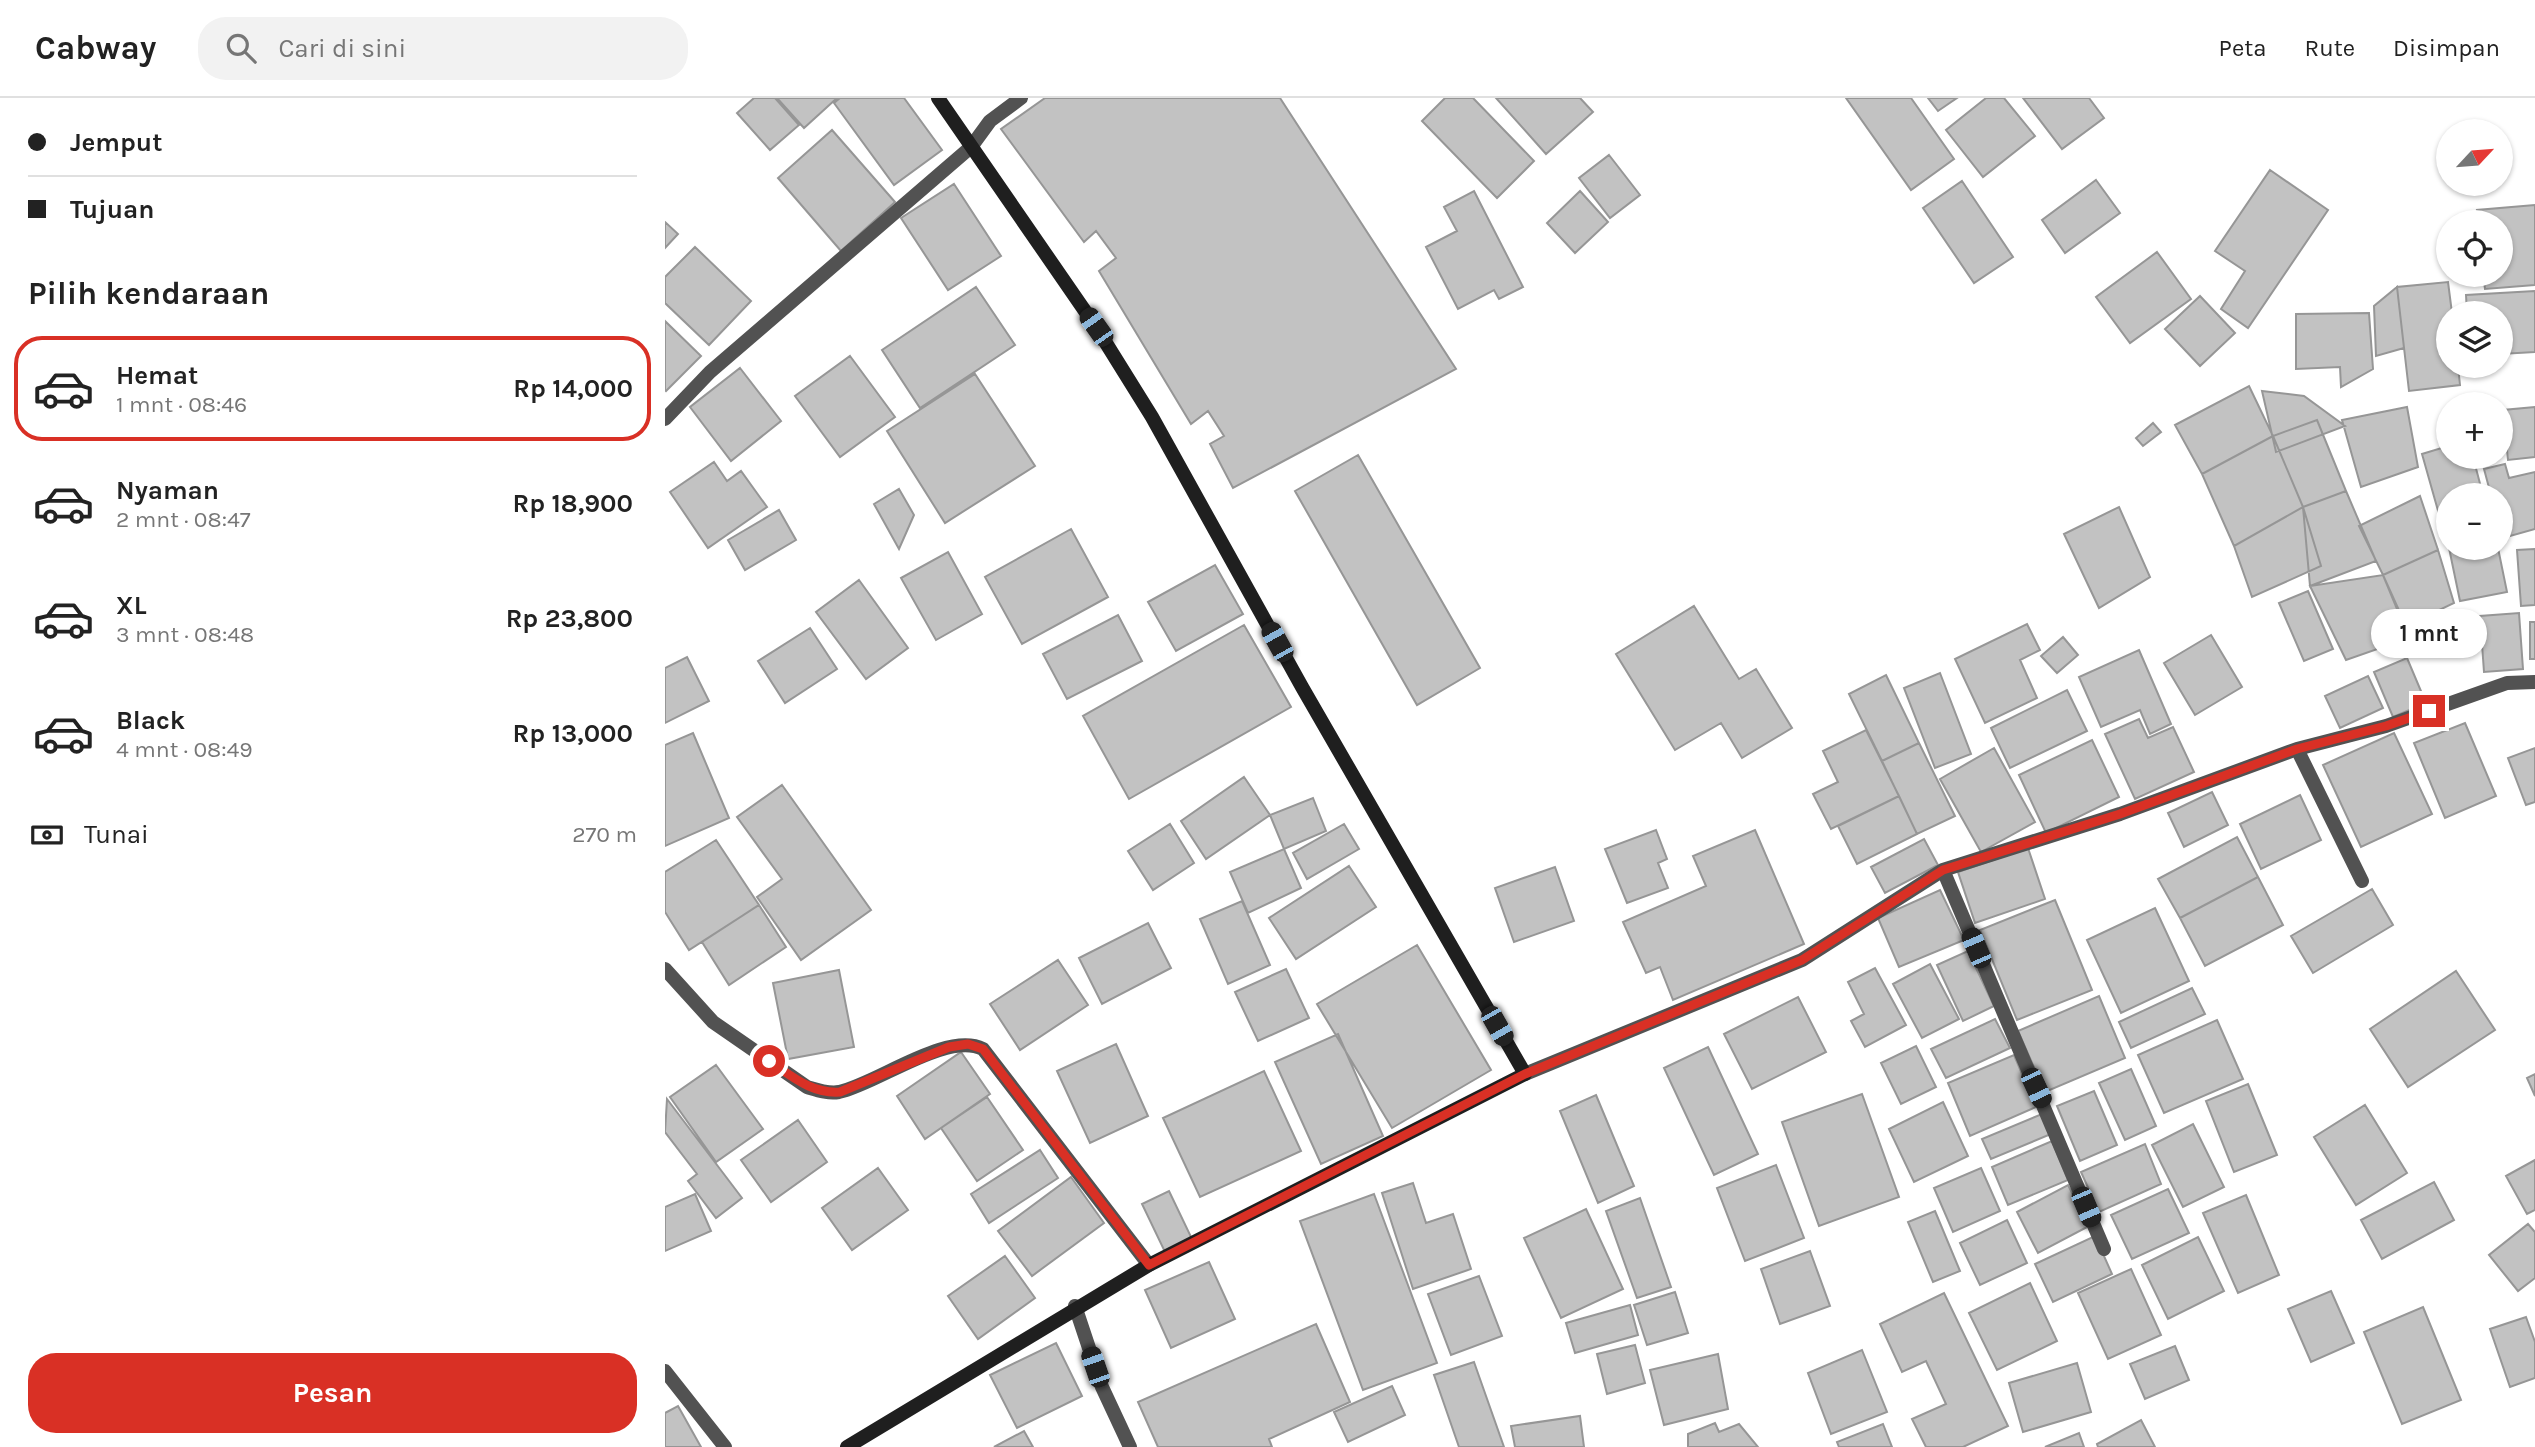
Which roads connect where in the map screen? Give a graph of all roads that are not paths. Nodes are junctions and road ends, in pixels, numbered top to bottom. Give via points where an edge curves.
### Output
1 (938, 98) edge
2 (1021, 98) edge
3 (971, 147) junction
4 (665, 419) edge
5 (2535, 681) edge
6 (2297, 749) junction
7 (1943, 870) junction
8 (2362, 881) dead end
9 (665, 969) edge
10 (1525, 1074) junction
11 (2104, 1249) dead end
12 (1149, 1265) junction
13 (1075, 1306) junction
14 (665, 1371) edge
15 (725, 1447) edge
16 (846, 1447) edge
17 (1130, 1447) edge

1 - 3 street
2 - 3 street via 990,121
3 - 4 street via 710,372
3 - 10 street via 1096,327 1151,417
5 - 6 street via 2507,683 2386,726
6 - 7 street via 2120,814
6 - 8 street
7 - 10 street via 1802,960
7 - 11 street
9 - 12 street via 713,1022 807,1087 840,1092 949,1047 968,1044 983,1049
10 - 12 street
12 - 13 street
13 - 16 street
13 - 17 street
14 - 15 street

